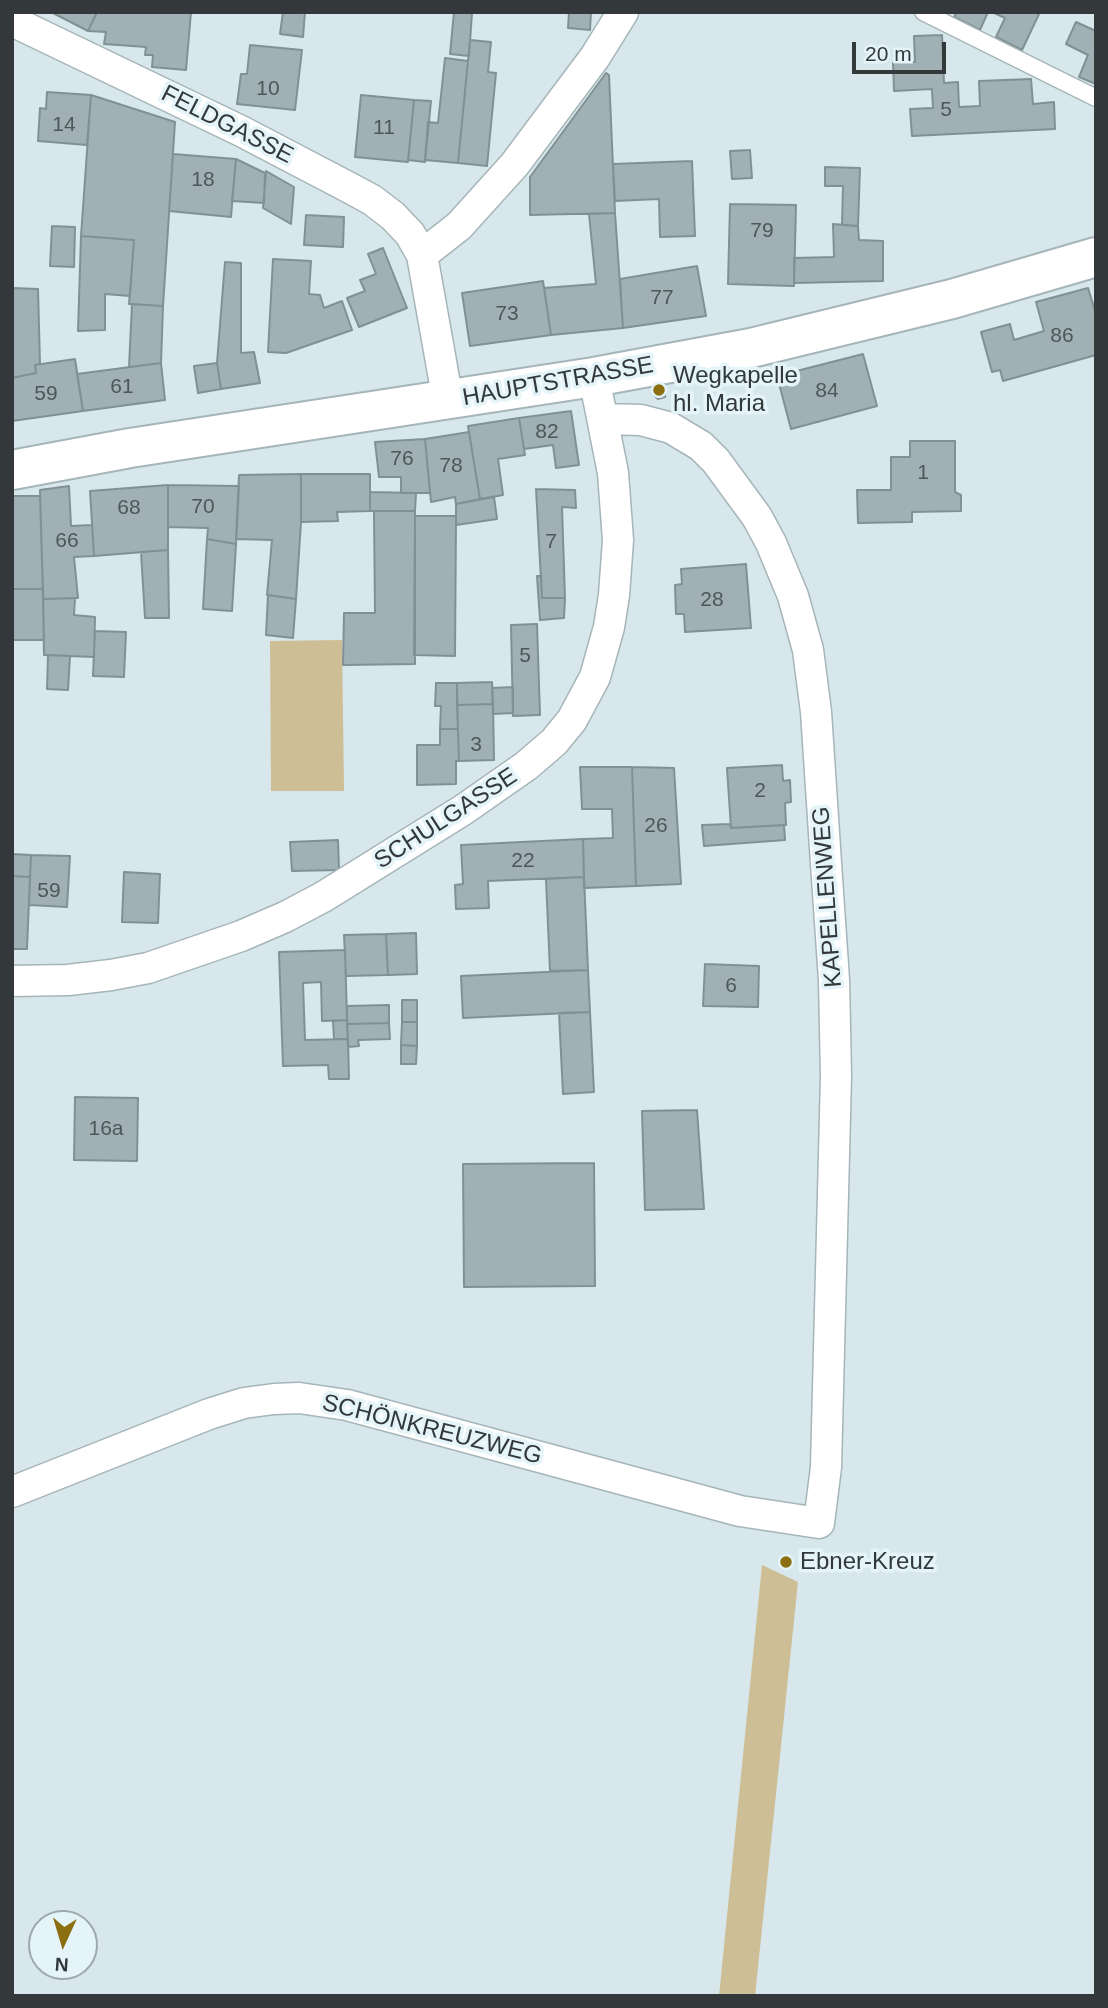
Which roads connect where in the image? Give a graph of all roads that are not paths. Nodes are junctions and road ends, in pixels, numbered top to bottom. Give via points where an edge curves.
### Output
1 (623, 12) edge
2 (923, 12) edge
3 (12, 21) edge
4 (1096, 98) edge
5 (422, 255) junction
6 (1096, 257) edge
7 (594, 377) junction
8 (448, 401) junction
9 (604, 419) junction
10 (12, 470) edge
11 (12, 981) edge
12 (12, 1492) edge
13 (819, 1523) joint

1 - 5 street via 515,164 459,226
2 - 4 lane
3 - 5 street, FELDGASSE via 372,200 410,234
5 - 8 street, FELDGASSE
6 - 7 main road, HAUPTSTRASSE via 952,299 751,348
7 - 8 main road, HAUPTSTRASSE
7 - 9 street
8 - 10 main road, HAUPTSTRASSE
9 - 11 street, SCHULGASSE via 618,540 609,627 583,702 554,742 463,810 274,922 148,968 68,980
9 - 13 street, KAPELLENWEG via 641,420 671,428 716,461 771,543 808,650 834,980 836,1076 826,1467
12 - 13 street, SCHÖNKREUZWEG via 209,1414 244,1403 299,1398 347,1405 740,1511

